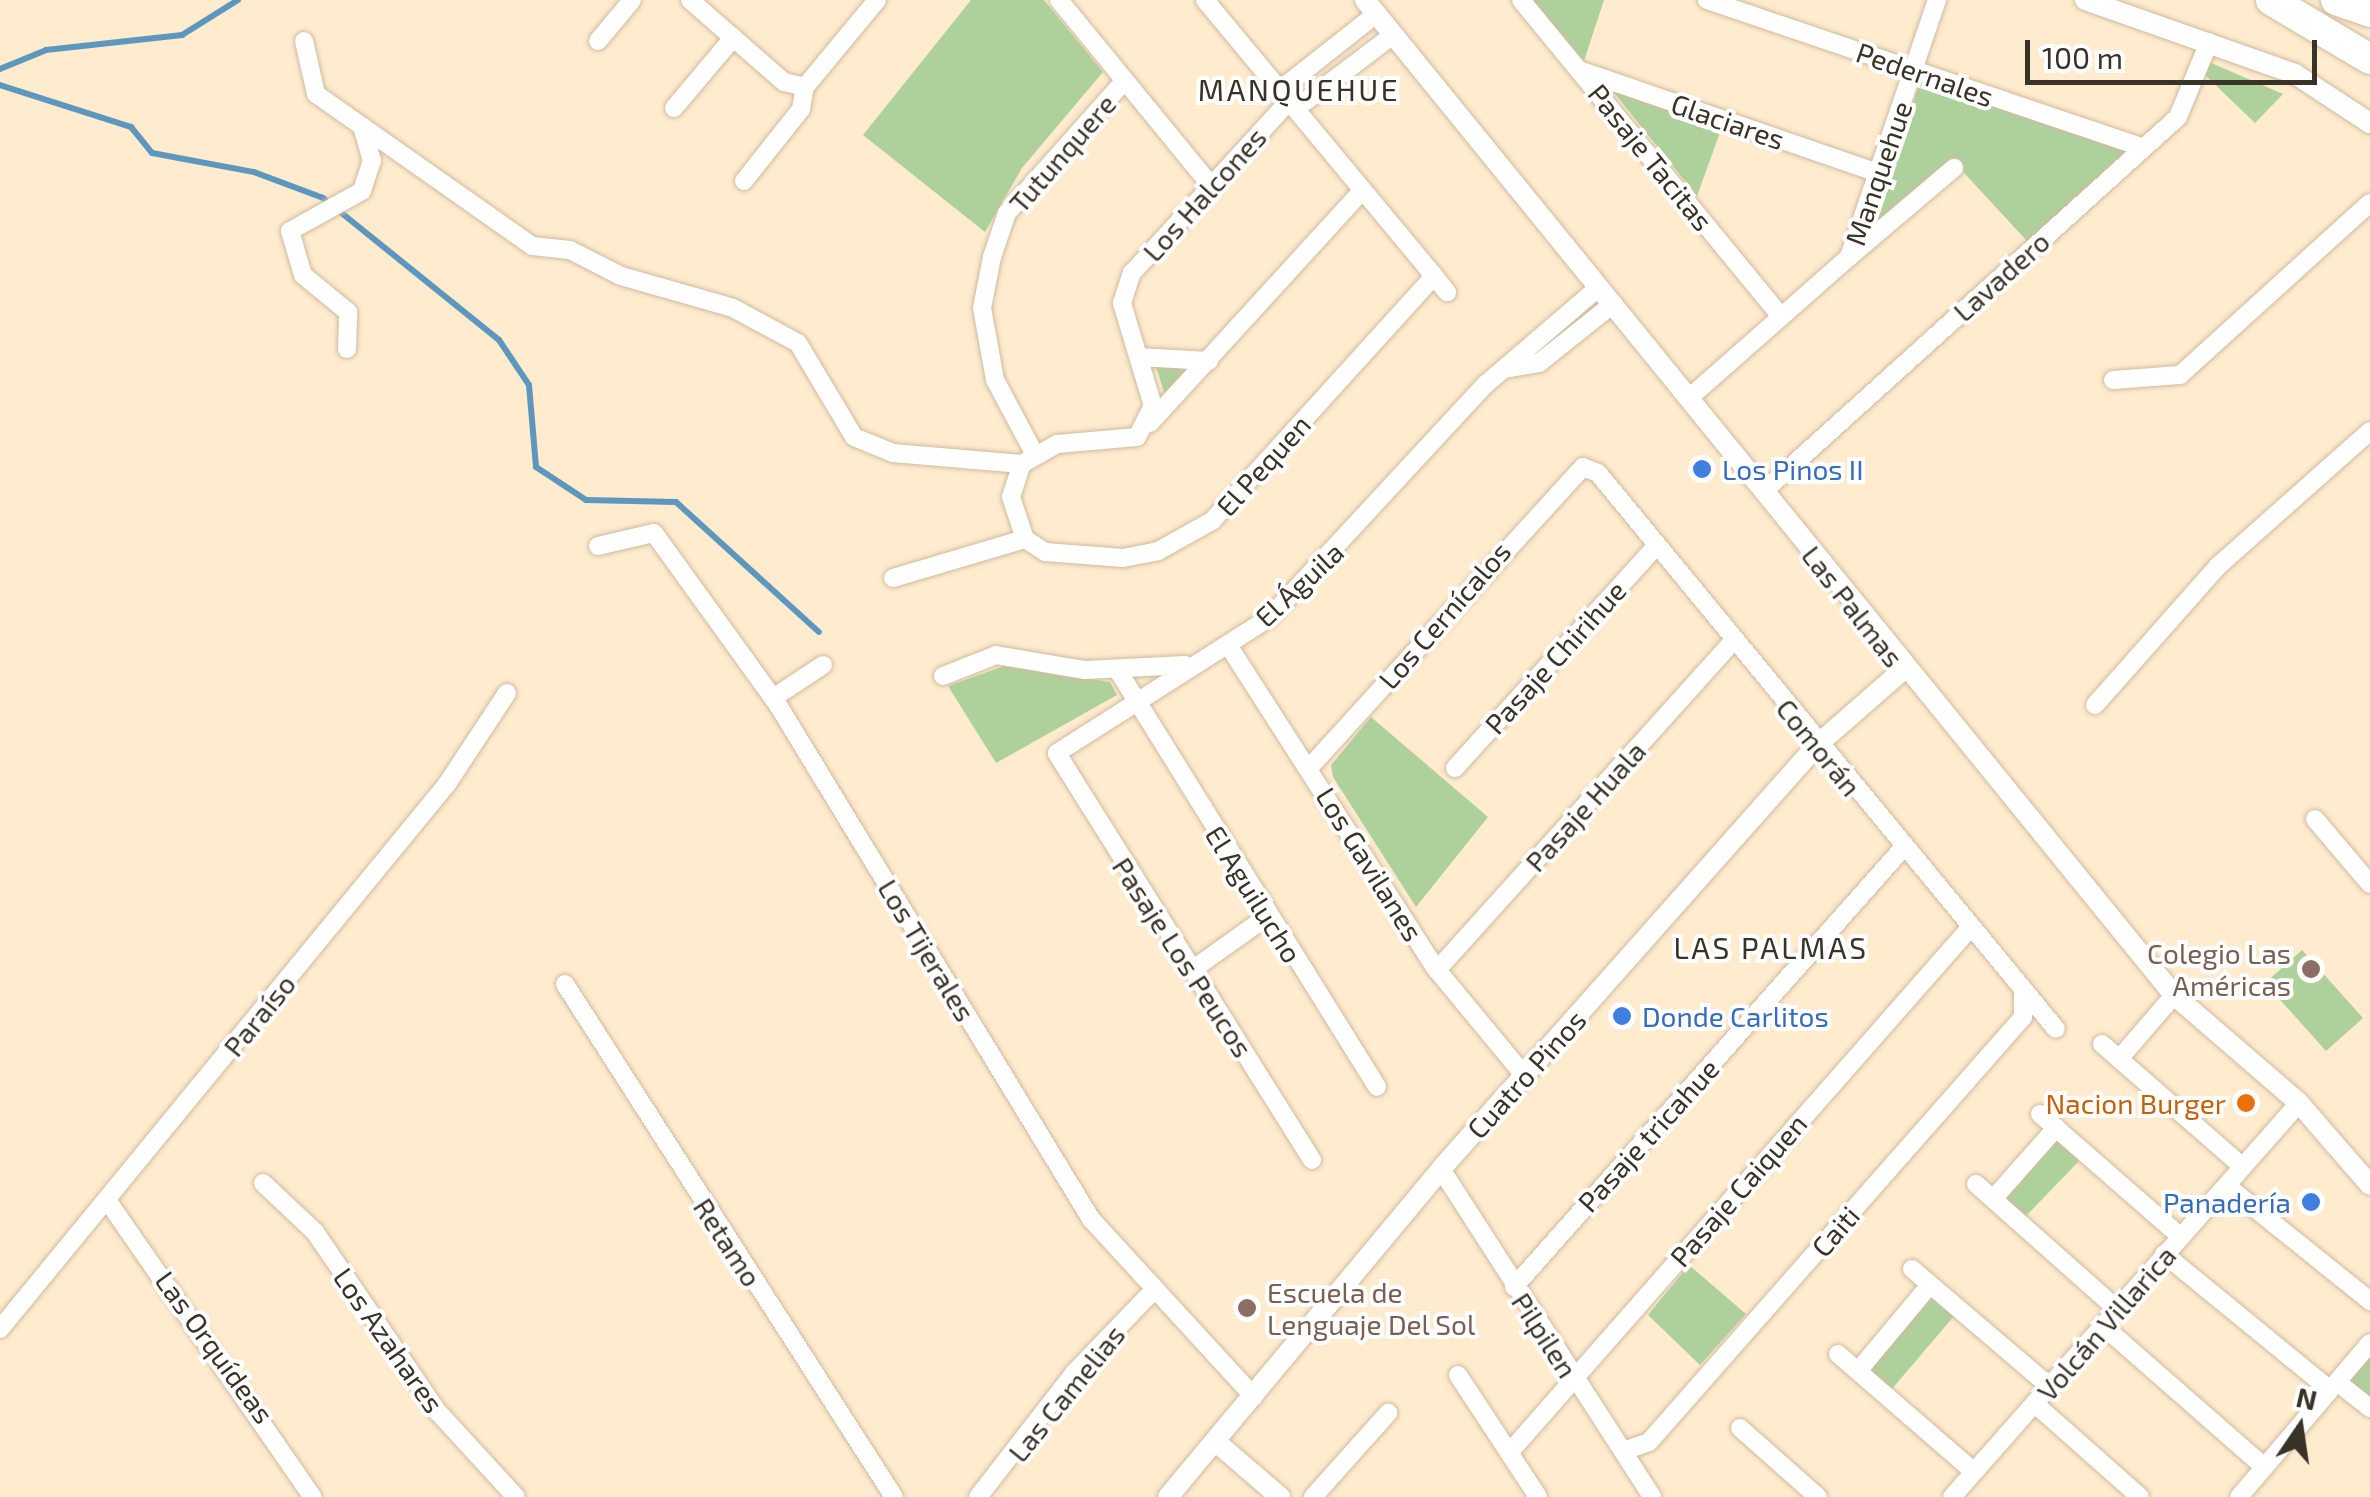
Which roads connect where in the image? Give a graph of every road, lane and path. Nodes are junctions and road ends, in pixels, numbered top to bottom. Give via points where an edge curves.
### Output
1 (632, 0) edge
2 (690, 0) edge
3 (850, 0) edge
4 (1059, 0) edge
5 (1206, 0) edge
6 (1521, 0) edge
7 (1706, 0) edge
8 (1937, 0) edge
9 (2086, 0) edge
10 (2271, 0) edge
11 (2336, 0) edge
12 (872, 7) edge
13 (1370, 7) edge
14 (2370, 12) edge
15 (1393, 35) junction
16 (732, 38) junction
17 (304, 41) dead end
18 (598, 41) dead end
19 (2209, 42) junction
20 (2370, 58) edge
21 (1579, 70) junction
22 (1914, 70) junction
23 (1124, 81) junction
24 (806, 87) junction
25 (1289, 101) junction
26 (674, 108) dead end
27 (2370, 122) edge
28 (362, 126) junction
29 (2143, 148) junction
30 (1954, 168) dead end
31 (1876, 172) junction
32 (744, 180) dead end
33 (1212, 187) junction
34 (1362, 190) junction
35 (2370, 203) edge
36 (1849, 257) junction
37 (1434, 276) junction
38 (1599, 287) junction
39 (1448, 292) dead end
40 (1613, 304) junction
41 (1780, 314) junction
42 (348, 349) dead end
43 (1140, 356) junction
44 (1210, 361) junction
45 (1504, 369) junction
46 (2113, 380) dead end
47 (1689, 398) junction
48 (2370, 431) edge
49 (1137, 437) junction
50 (1028, 458) junction
51 (1583, 467) joint
52 (1764, 492) junction
53 (1025, 539) junction
54 (598, 546) dead end
55 (1656, 546) junction
56 (893, 578) dead end
57 (1733, 642) junction
58 (1228, 645) junction
59 (823, 665) dead end
60 (1186, 665) junction
61 (1117, 669) junction
62 (1903, 670) junction
63 (943, 676) dead end
64 (508, 693) dead end
65 (773, 698) junction
66 (1132, 700) junction
67 (2095, 705) dead end
68 (1817, 745) junction
69 (1056, 752) joint
70 (1310, 768) junction
71 (1454, 768) dead end
72 (2315, 819) dead end
73 (1902, 849) junction
74 (2370, 884) edge
75 (1269, 915) junction
76 (1969, 930) junction
77 (1192, 970) junction
78 (1437, 970) junction
79 (565, 984) dead end
80 (2022, 994) junction
81 (2174, 995) junction
82 (2056, 1029) dead end
83 (2102, 1044) dead end
84 (2119, 1059) junction
85 (1524, 1075) junction
86 (1377, 1087) dead end
87 (2299, 1103) junction
88 (2040, 1114) dead end
89 (2056, 1128) junction
90 (1312, 1160) dead end
91 (2244, 1168) junction
92 (1441, 1169) junction
93 (264, 1182) dead end
94 (1976, 1184) dead end
95 (2370, 1185) edge
96 (2227, 1186) junction
97 (1994, 1198) junction
98 (106, 1200) junction
99 (2180, 1238) junction
100 (2164, 1254) junction
101 (1912, 1269) dead end
102 (1930, 1284) junction
103 (1514, 1286) junction
104 (1154, 1290) junction
105 (2370, 1302) edge
106 (2117, 1309) junction
107 (2102, 1325) junction
108 (0, 1329) edge
109 (2370, 1343) edge
110 (1838, 1354) dead end
111 (1858, 1371) junction
112 (1458, 1376) dead end
113 (1573, 1377) junction
114 (2050, 1386) junction
115 (2333, 1386) junction
116 (1254, 1397) junction
117 (2035, 1404) junction
118 (2370, 1408) edge
119 (1388, 1413) dead end
120 (1740, 1428) dead end
121 (1215, 1442) junction
122 (1626, 1450) junction
123 (1509, 1453) junction
124 (2264, 1466) junction
125 (1974, 1472) junction
126 (1958, 1495) edge
127 (313, 1497) edge
128 (516, 1497) edge
129 (894, 1497) edge
130 (978, 1497) edge
131 (1168, 1497) edge
132 (1280, 1497) edge
133 (1313, 1497) edge
134 (1538, 1497) edge
135 (1652, 1497) edge
136 (1818, 1497) edge
137 (2140, 1497) edge
138 (2239, 1497) edge

1 - 18 street
2 - 16 street
3 - 12 street
4 - 23 street
5 - 25 street
6 - 21 street, Pasaje Tacitas
7 - 22 street, Pedernales
8 - 22 street, Manquehue
9 - 19 street
10 - 20 highway
11 - 14 highway
12 - 24 street
13 - 15 street, Las Palmas
13 - 25 street, Los Halcones via 1290,82
15 - 25 street, Los Halcones via 1306,101
15 - 38 street, Las Palmas
16 - 24 street via 784,82
16 - 26 street
17 - 28 street via 316,94
19 - 27 street via 2295,74
19 - 29 street, Lavadero via 2178,117
21 - 31 street, Glaciares
21 - 41 street, Pasaje Tacitas
22 - 29 street, Pedernales
22 - 31 street, Manquehue
23 - 33 street
23 - 50 street, Tutunquere via 1016,201 992,257 982,308 996,380
24 - 32 street via 800,109
25 - 33 street, Los Halcones
25 - 34 street
28 - 42 street via 372,161 362,191 290,231 303,274 348,312
28 - 50 street via 532,246 570,250 621,276 733,308 798,342 854,438 893,453
29 - 52 street, Lavadero
30 - 36 street
31 - 36 street, Manquehue
33 - 43 street, Los Halcones via 1132,273 1122,303
34 - 37 street
34 - 44 street
35 - 46 street via 2180,375
36 - 41 street, Manquehue
37 - 39 street
37 - 53 street, El Pequen via 1212,522 1158,552 1123,558 1045,552
38 - 40 street, Las Palmas
38 - 45 street, El Águila
40 - 45 street, El Águila via 1539,363
40 - 47 street, Las Palmas
41 - 47 street, Manquehue
43 - 44 street
43 - 49 street, Los Halcones via 1154,406
44 - 49 street
45 - 58 street, El Águila via 1315,577
47 - 52 street, Las Palmas
48 - 67 street via 2218,566
49 - 50 street
50 - 53 street via 1012,497
51 - 55 street, Comorán
51 - 70 street, Los Cernícalos
52 - 62 street, Las Palmas
53 - 56 street
54 - 65 street, Los Tijerales via 654,534
55 - 57 street, Comorán
55 - 71 street, Pasaje Chirihue
57 - 68 street, Comorán
57 - 78 street, Pasaje Huala
58 - 60 street, El Águila
58 - 70 street, Los Gavilanes
59 - 65 street
60 - 61 street
60 - 66 street, El Águila
61 - 63 street via 996,655
61 - 66 street, El Aguilucho
62 - 68 street, Cuatro Pinos
62 - 81 street, Las Palmas
64 - 98 street, Paraíso via 447,784
65 - 104 street, Los Tijerales via 1090,1220
66 - 69 street, El Águila
66 - 75 street, El Aguilucho
68 - 73 street, Comorán
68 - 85 street, Cuatro Pinos
69 - 77 street, Pasaje Los Peucos
70 - 78 street, Los Gavilanes
72 - 74 street
73 - 76 street, Comorán
73 - 103 street, Pasaje tricahue
75 - 77 street
75 - 86 street, El Aguilucho
76 - 80 street, Comorán
76 - 113 street, Pasaje Caiquen
77 - 90 street, Pasaje Los Peucos
78 - 85 street, Los Gavilanes
79 - 129 street, Retamo
80 - 82 street, Comorán
80 - 122 street, Caiti via 2022,1017 2010,1032 1650,1442
81 - 84 street
81 - 87 street, Las Palmas
83 - 84 street
84 - 91 street
85 - 92 street, Cuatro Pinos
87 - 91 street, Volcán Villarica
87 - 95 street, Las Palmas
88 - 89 street
89 - 97 street
89 - 99 street
91 - 96 street, Volcán Villarica
92 - 103 street, Pilpilen
92 - 116 street, Cuatro Pinos
93 - 128 street, Los Azahares via 315,1232 438,1412
94 - 97 street
96 - 99 street, Volcán Villarica
96 - 105 street
97 - 106 street
98 - 108 street, Paraíso
98 - 127 street, Las Orquídeas
99 - 100 street, Volcán Villarica
100 - 106 street, Volcán Villarica
100 - 115 street
101 - 102 street
102 - 111 street
102 - 114 street
103 - 113 street, Pilpilen
104 - 116 street, Los Tijerales
104 - 130 street, Las Camelias via 1075,1372
106 - 107 street, Volcán Villarica
107 - 114 street, Volcán Villarica
107 - 124 street
109 - 115 street
110 - 111 street
111 - 125 street
112 - 123 street
113 - 122 street, Pilpilen
113 - 123 street, Pasaje Caiquen
114 - 117 street, Volcán Villarica
115 - 118 street
115 - 124 street
116 - 121 street, Cuatro Pinos
117 - 125 street, Volcán Villarica
117 - 137 street
119 - 133 street
120 - 136 street
121 - 131 street, Cuatro Pinos
121 - 132 street
122 - 135 street, Pilpilen
123 - 134 street
124 - 138 street
125 - 126 street, Volcán Villarica

